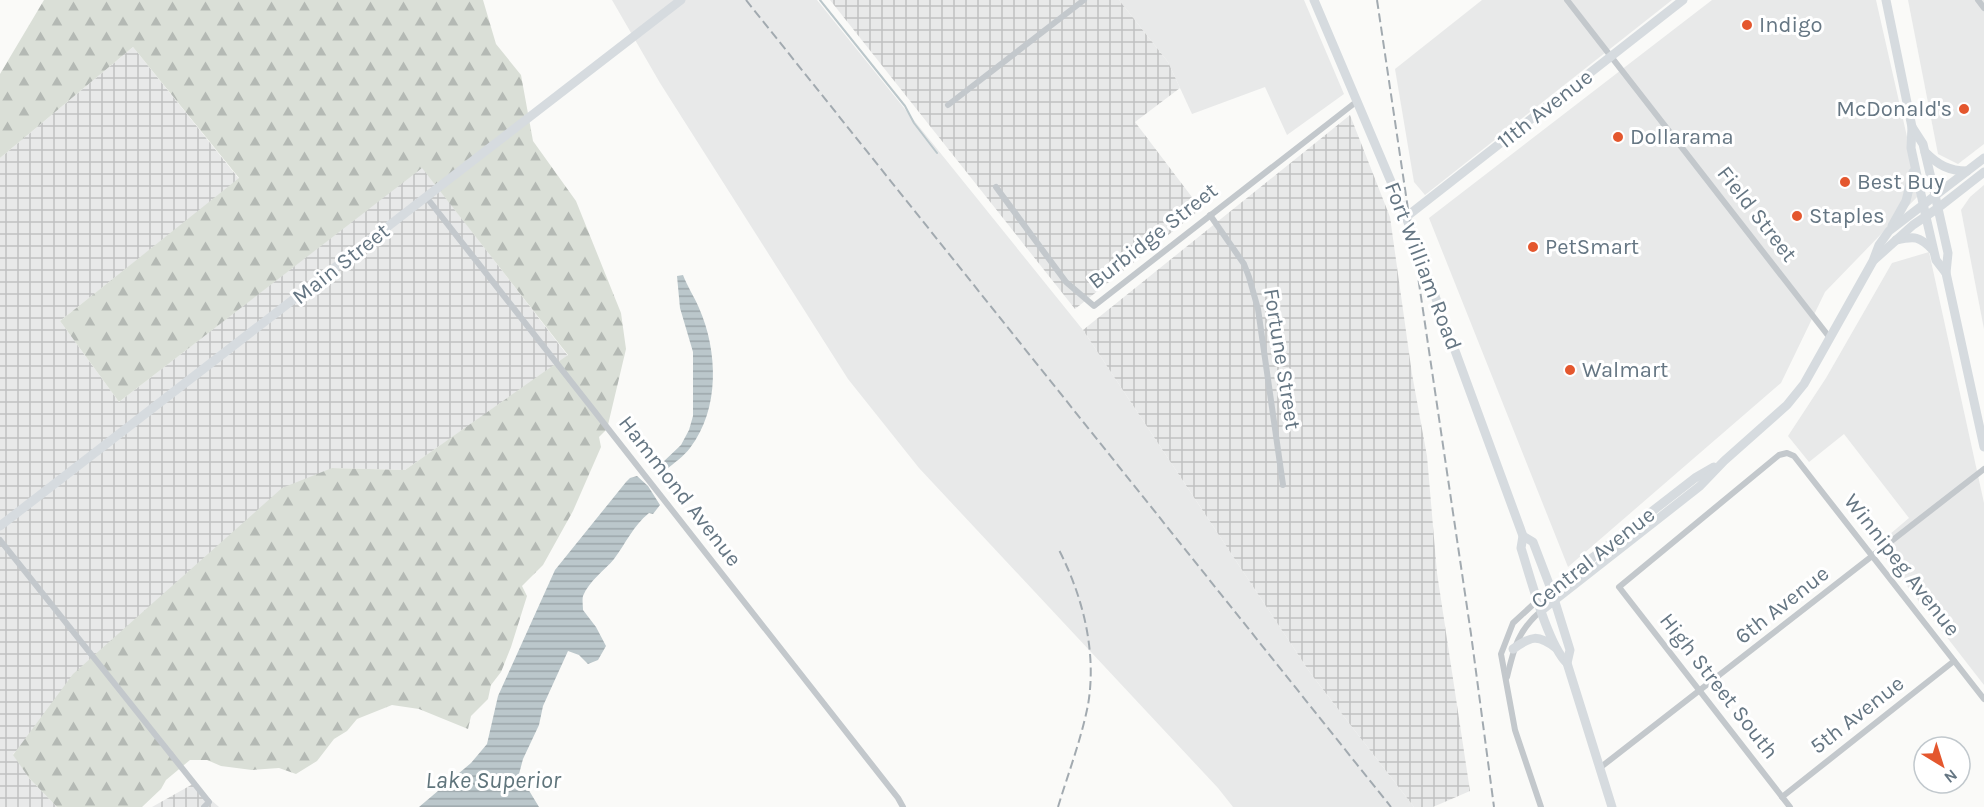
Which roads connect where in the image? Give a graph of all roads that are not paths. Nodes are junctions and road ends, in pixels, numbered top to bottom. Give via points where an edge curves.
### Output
1 (681, 0) edge
2 (1084, 0) edge
3 (1314, 0) edge
4 (1566, 0) edge
5 (1683, 0) edge
6 (1886, 0) edge
7 (1978, 0) edge
8 (1984, 8) edge
9 (1610, 58) junction
10 (1356, 102) junction
11 (948, 105) dead end
12 (1912, 127) junction
13 (1925, 152) junction
14 (1913, 158) junction
15 (1984, 158) edge
16 (1967, 171) junction
17 (1984, 172) edge
18 (996, 187) dead end
19 (1935, 195) junction
20 (427, 198) junction
21 (1923, 204) junction
22 (1938, 208) junction
23 (1210, 215) junction
24 (1406, 217) junction
25 (1926, 218) junction
26 (1889, 231) junction
27 (1894, 241) junction
28 (1933, 250) junction
29 (1873, 261) junction
30 (1946, 273) junction
31 (1830, 338) junction
32 (1984, 447) edge
33 (1724, 461) junction
34 (1984, 469) edge
35 (1283, 485) dead end
36 (0, 526) edge
37 (1523, 536) junction
38 (0, 540) edge
39 (1872, 558) junction
40 (1619, 587) joint
41 (1551, 589) junction
42 (1538, 600) junction
43 (1554, 601) junction
44 (1542, 610) junction
45 (1556, 648) junction
46 (1513, 649) junction
47 (1954, 661) junction
48 (1567, 663) junction
49 (1506, 680) junction
50 (1701, 690) junction
51 (1984, 699) edge
52 (1601, 767) junction
53 (1782, 797) junction
54 (204, 807) edge
55 (903, 807) edge
56 (1541, 807) edge
57 (1612, 807) edge
58 (1790, 807) edge

1 - 20 main road, Main Street
2 - 11 street
3 - 10 main road, Fort William Road
4 - 9 street, Field Street
5 - 9 main road, 11th Avenue
6 - 12 main road
7 - 8 street
9 - 24 main road, 11th Avenue
9 - 31 street, Field Street
10 - 23 street, Burbidge Street
10 - 24 main road, Fort William Road
12 - 13 main road
12 - 14 main road
13 - 16 main road via 1944,168
13 - 19 main road
14 - 21 main road
14 - 26 main road via 1910,191
15 - 16 main road, Central Avenue
16 - 19 main road, Central Avenue
17 - 22 main road, Central Avenue
18 - 23 street, Burbidge Street via 1066,282 1094,306
19 - 21 main road, Central Avenue
19 - 22 main road
20 - 36 main road, Main Street
20 - 55 street, Hammond Avenue
21 - 25 main road
21 - 26 main road, Central Avenue
22 - 25 main road, Central Avenue
22 - 30 main road via 1948,253
23 - 35 street, Fortune Street via 1250,276 1260,319
24 - 37 main road, Fort William Road
25 - 27 main road, Central Avenue
25 - 28 main road
26 - 29 main road, Central Avenue
27 - 28 main road via 1922,239
27 - 29 main road, Central Avenue
28 - 30 main road
29 - 31 main road, Central Avenue
30 - 32 main road
31 - 33 main road, Central Avenue via 1796,395
33 - 41 main road, Central Avenue via 1695,478
33 - 43 main road, Central Avenue via 1700,486
34 - 39 street, 6th Avenue
37 - 41 main road, Fort William Road via 1533,542
37 - 42 main road, Fort William Road via 1521,548
38 - 54 street via 209,802
39 - 40 street, Winnipeg Avenue via 1791,455 1779,455
39 - 47 street, Winnipeg Avenue
39 - 50 street, 6th Avenue
40 - 50 street, High Street South
41 - 42 main road, Central Avenue
41 - 43 main road, Fort William Road
42 - 44 main road, Fort William Road
42 - 49 street, Central Avenue via 1513,623 1506,639 1501,654
43 - 44 main road, Central Avenue
43 - 48 main road, Fort William Road via 1570,650
44 - 45 main road, Fort William Road
44 - 46 street, Central Avenue via 1520,634
45 - 46 main road via 1534,638
45 - 48 main road, Fort William Road
46 - 49 street, Central Avenue
47 - 51 street, Winnipeg Avenue
47 - 53 street, 5th Avenue
48 - 52 main road, Fort William Road
49 - 56 street, Central Avenue via 1515,730
50 - 52 street, 6th Avenue
50 - 53 street, High Street South
52 - 57 main road, Fort William Road
53 - 58 street, High Street South

